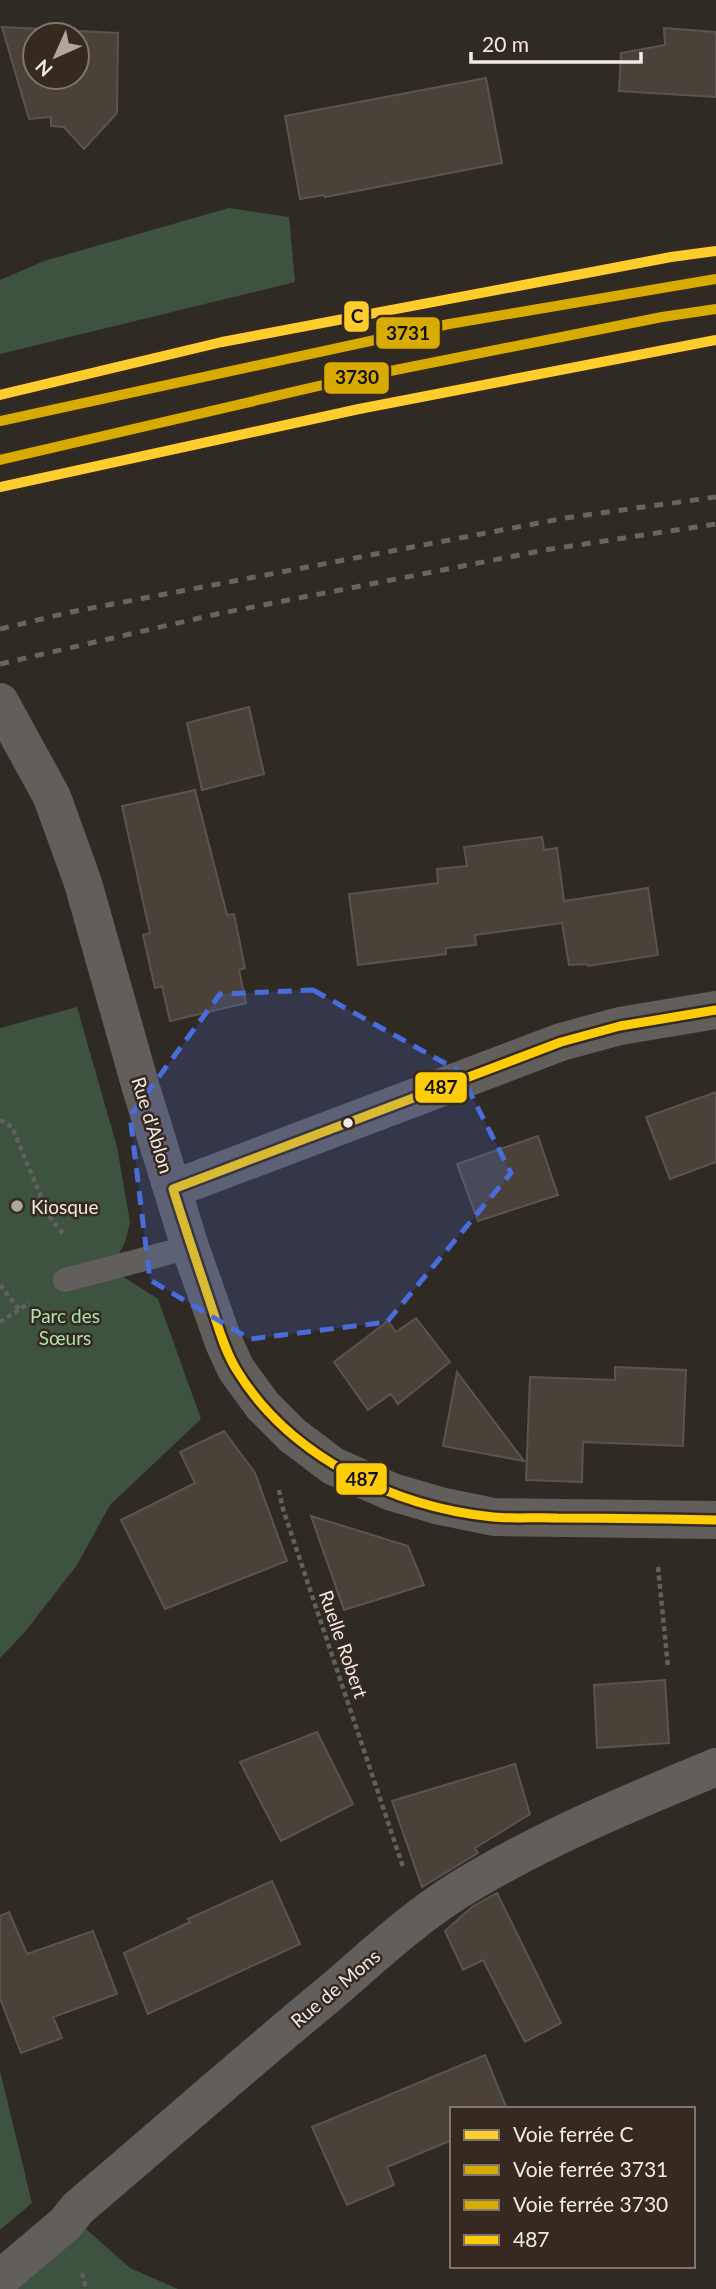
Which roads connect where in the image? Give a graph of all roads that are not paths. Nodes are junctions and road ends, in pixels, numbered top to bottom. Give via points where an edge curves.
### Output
1 (2, 706) edge
2 (716, 1010) edge
3 (173, 1189) junction
4 (190, 1247) junction
5 (65, 1280) dead end
6 (716, 1520) edge
7 (716, 1767) edge
8 (0, 2279) edge

1 - 3 street, Rue d'Ablon via 52,797 83,883
2 - 3 street via 620,1026 561,1042
3 - 4 street, Rue d'Ablon
4 - 5 lane
4 - 6 street, Rue d'Ablon via 236,1369 262,1406 333,1466 392,1492 494,1517
7 - 8 street, Rue de Mons via 535,1846 429,1911 255,2055

